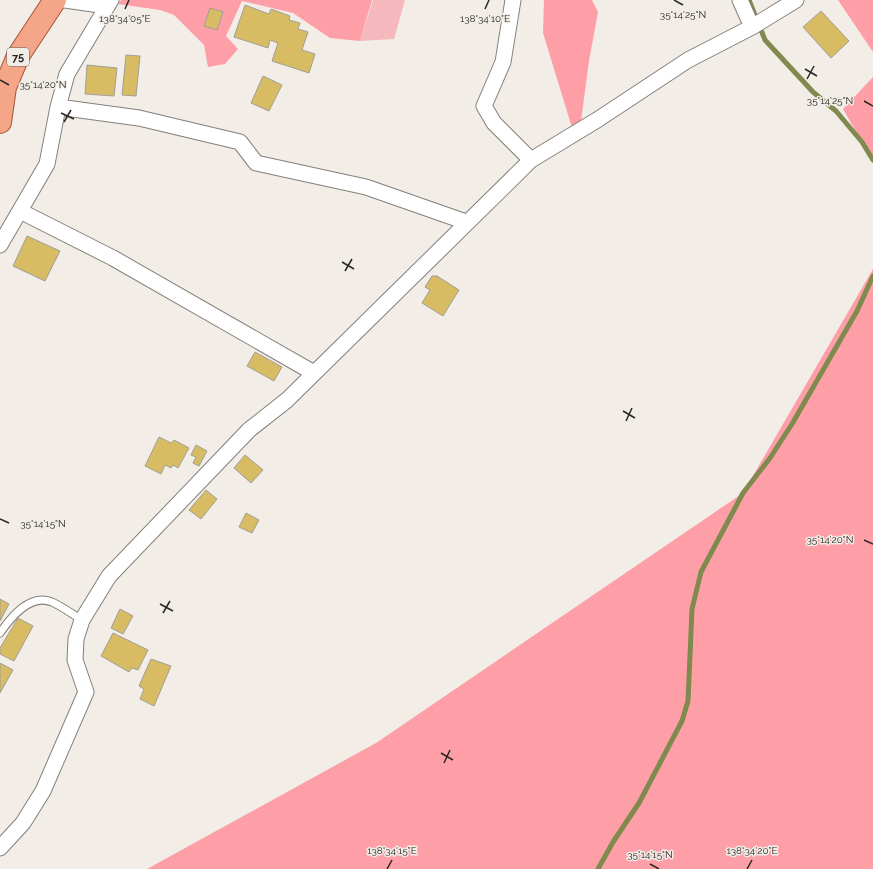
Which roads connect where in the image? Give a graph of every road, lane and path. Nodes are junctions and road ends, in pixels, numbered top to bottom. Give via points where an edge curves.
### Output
1 (55, 0) edge
2 (66, 0) edge
3 (513, 0) edge
4 (740, 0) edge
5 (796, 0) edge
6 (109, 3) edge
7 (752, 27) junction
8 (58, 107) junction
9 (0, 122) edge
10 (531, 160) junction
11 (20, 211) junction
12 (466, 222) junction
13 (0, 245) edge
14 (314, 374) junction
15 (82, 620) junction
16 (0, 633) edge
17 (0, 848) edge

1 - 9 main road, 75 via 18,56 5,87
2 - 6 street
3 - 10 street via 503,62 484,106 494,123
4 - 7 street
5 - 7 street
6 - 8 street via 67,74
7 - 10 street via 688,60
8 - 11 street via 47,164
8 - 12 street via 139,118 240,142 256,163 366,187
10 - 12 street
11 - 13 street
11 - 14 street via 113,258
12 - 14 street
14 - 15 street via 287,400 249,430 108,576
15 - 16 lane via 51,602 36,600 14,613
15 - 17 street via 76,640 75,660 86,692 43,791 23,823

